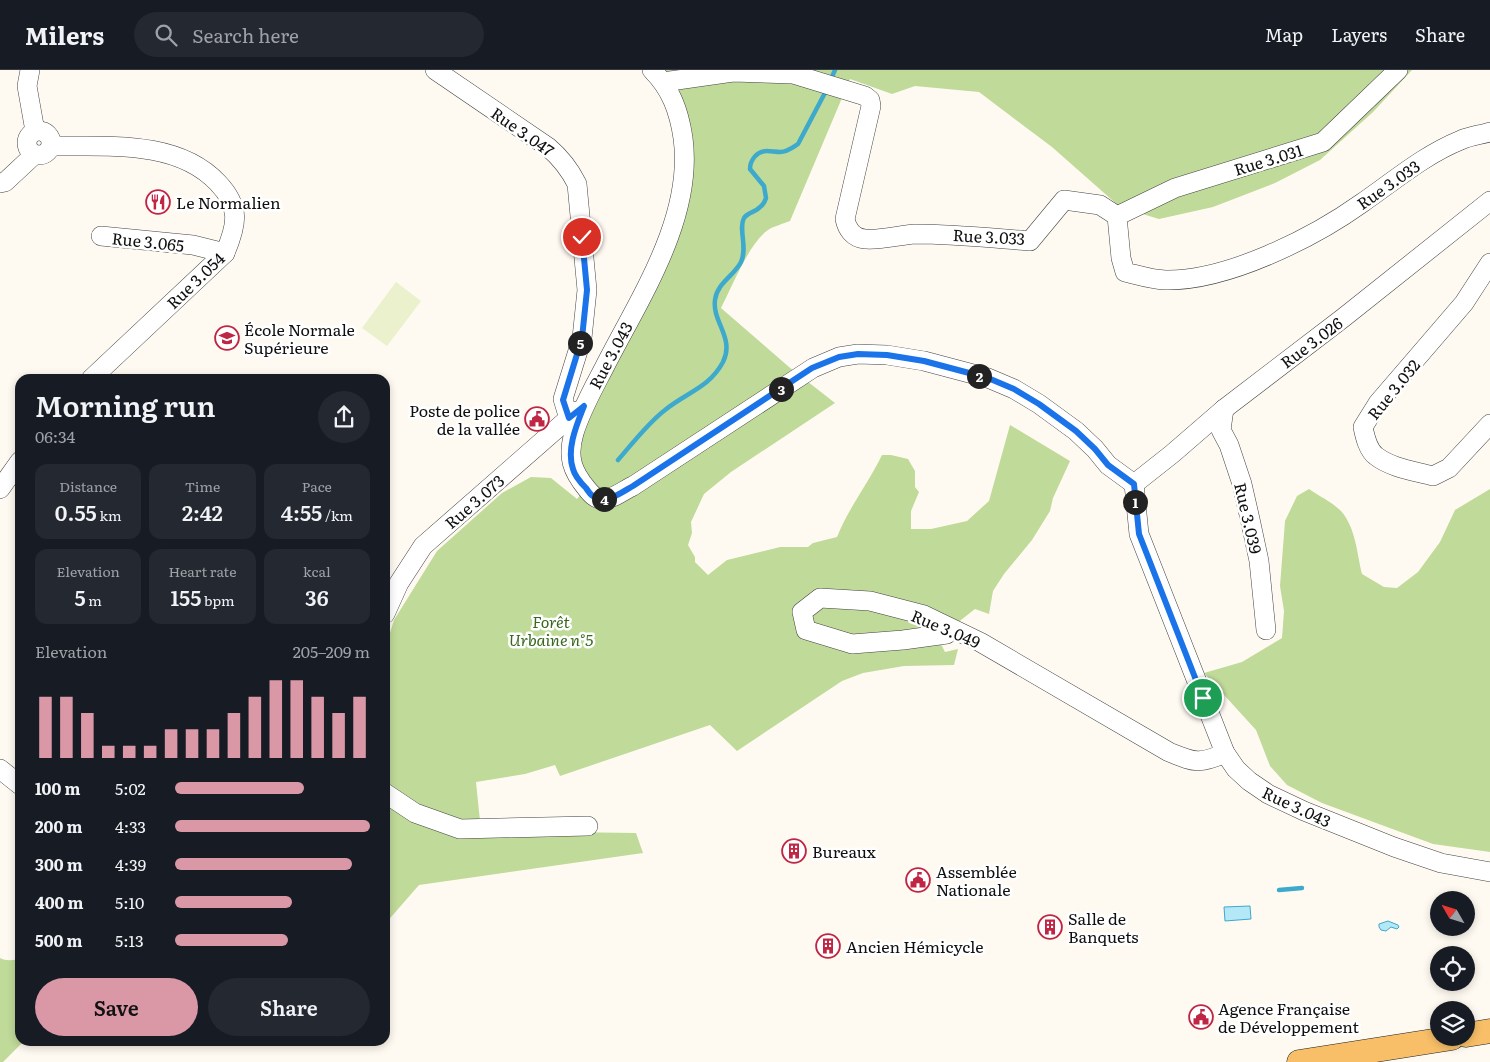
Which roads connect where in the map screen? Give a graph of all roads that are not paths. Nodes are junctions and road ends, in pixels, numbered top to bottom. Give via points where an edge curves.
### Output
1 (30, 70) edge
2 (435, 70) edge
3 (1398, 70) edge
4 (658, 76) edge
5 (35, 131) junction
6 (1490, 132) edge
7 (51, 146) junction
8 (34, 155) junction
9 (0, 183) edge
10 (1490, 201) edge
11 (1117, 216) junction
12 (101, 236) dead end
13 (225, 253) junction
14 (1490, 263) edge
15 (96, 374) edge
16 (584, 406) junction
17 (1224, 409) junction
18 (569, 418) junction
19 (1490, 424) edge
20 (15, 468) edge
21 (1134, 484) junction
22 (0, 489) edge
23 (390, 603) edge
24 (1266, 630) dead end
25 (947, 634) dead end
26 (1225, 753) junction
27 (0, 770) edge
28 (15, 781) edge
29 (390, 796) edge
30 (588, 826) dead end
31 (1490, 872) edge
32 (1490, 1031) edge
33 (1475, 1034) edge
34 (1430, 1041) edge
35 (1306, 1061) edge

1 - 5 street via 27,86
2 - 18 street, Rue 3.047 via 548,146 569,168 577,184 587,290 582,338 563,400
3 - 11 street, Rue 3.031 via 1323,142 1175,188
4 - 11 street, Rue 3.033 via 733,72 793,74 865,96 871,106 845,219 850,232 865,240 905,234 950,234 1030,241 1064,200 1100,206
4 - 16 street, Rue 3.043 via 677,108 685,155 683,182 673,224 656,268
5 - 7 street via 40,130 49,136
5 - 8 street via 26,142
6 - 11 street, Rue 3.033 via 1461,140 1416,164 1360,205 1310,234 1248,264 1198,277 1165,280 1125,272
7 - 8 street, Rue 3.054 via 41,156
7 - 13 street, Rue 3.054 via 135,148 177,156 207,172 228,193 236,216 234,233
8 - 9 street
10 - 17 street, Rue 3.026
12 - 13 street, Rue 3.065 via 193,245
13 - 15 street, Rue 3.054
14 - 19 street, Rue 3.032 via 1464,303 1378,403 1363,427 1365,440 1375,456 1432,476 1449,468
16 - 18 street, Rue 3.073
16 - 21 street, Rue 3.043 via 573,435 572,469 590,495 610,498 812,368 839,357 887,355 934,363 1014,389 1076,431 1108,465
17 - 21 street, Rue 3.026
17 - 24 street, Rue 3.039 via 1220,430 1229,445 1242,484 1261,579
18 - 23 street, Rue 3.073 via 423,546
20 - 22 street
21 - 26 street, Rue 3.043 via 1139,534
25 - 26 street, Rue 3.049 via 852,644 806,630 802,612 820,598 870,601 924,616 980,642 1169,752 1190,761 1207,761
26 - 31 street, Rue 3.043 via 1249,781 1304,811 1432,860
27 - 28 street
29 - 30 street via 415,813 460,829
32 - 33 main road
34 - 35 main road

